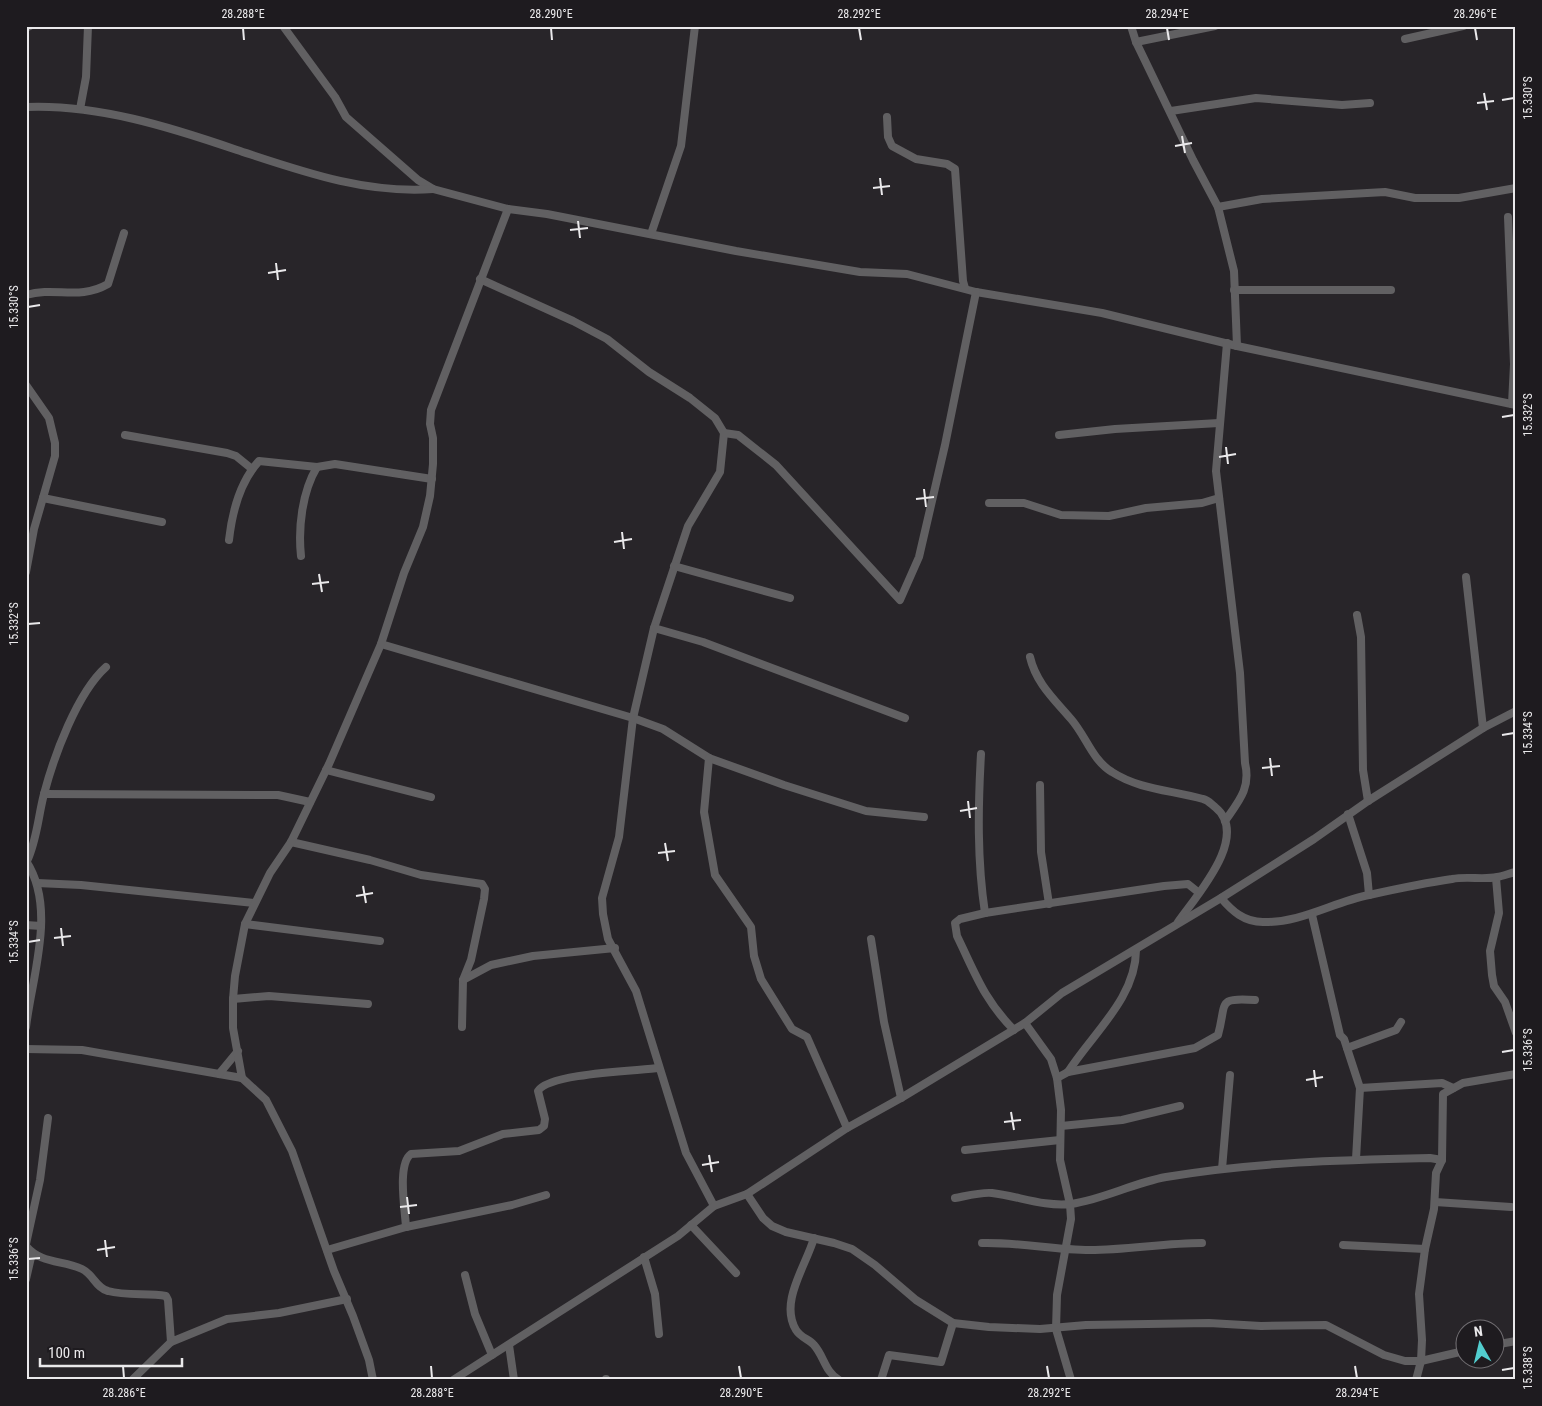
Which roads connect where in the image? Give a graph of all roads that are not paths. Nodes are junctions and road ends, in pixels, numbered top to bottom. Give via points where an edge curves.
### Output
1 (30, 26) edge
2 (88, 26) edge
3 (283, 26) edge
4 (695, 26) edge
5 (1131, 26) edge
6 (1215, 26) edge
7 (1463, 26) edge
8 (26, 28) edge
9 (1405, 39) dead end
10 (1136, 42) junction
11 (1370, 103) dead end
12 (26, 107) edge
13 (80, 109) junction
14 (1171, 111) junction
15 (887, 116) dead end
16 (1516, 188) edge
17 (433, 189) junction
18 (1218, 207) junction
19 (508, 208) junction
20 (1508, 217) dead end
21 (124, 233) dead end
22 (651, 234) junction
23 (480, 279) junction
24 (965, 288) junction
25 (1234, 290) junction
26 (1391, 290) dead end
27 (976, 292) junction
28 (26, 295) edge
29 (1228, 343) junction
30 (1237, 346) junction
31 (26, 386) edge
32 (1514, 404) edge
33 (1219, 424) junction
34 (724, 433) junction
35 (125, 435) dead end
36 (1059, 435) dead end
37 (317, 467) junction
38 (252, 469) junction
39 (432, 478) junction
40 (43, 498) junction
41 (1219, 498) junction
42 (989, 503) dead end
43 (162, 522) dead end
44 (229, 540) dead end
45 (301, 556) dead end
46 (674, 566) junction
47 (26, 572) edge
48 (1466, 577) dead end
49 (790, 598) dead end
50 (1357, 615) dead end
51 (654, 628) junction
52 (381, 644) junction
53 (1030, 657) dead end
54 (106, 667) dead end
55 (1516, 711) edge
56 (633, 718) junction
57 (905, 718) dead end
58 (1483, 728) junction
59 (981, 754) dead end
60 (709, 758) junction
61 (326, 770) junction
62 (1040, 785) dead end
63 (44, 794) junction
64 (431, 797) dead end
65 (1368, 801) junction
66 (310, 802) junction
67 (1348, 814) junction
68 (924, 817) dead end
69 (1225, 821) junction
70 (291, 842) junction
71 (27, 861) edge
72 (1516, 872) edge
73 (1496, 878) junction
74 (37, 883) junction
75 (1198, 892) junction
76 (1369, 895) junction
77 (1221, 898) junction
78 (254, 903) junction
79 (1049, 904) junction
80 (985, 913) junction
81 (1312, 915) junction
82 (245, 924) junction
83 (26, 925) edge
84 (41, 926) junction
85 (1175, 926) junction
86 (872, 939) dead end
87 (380, 941) dead end
88 (615, 948) junction
89 (1136, 950) junction
90 (463, 980) junction
91 (233, 999) junction
92 (1255, 1000) dead end
93 (368, 1004) dead end
94 (1401, 1022) dead end
95 (1025, 1023) junction
96 (26, 1027) edge
97 (462, 1027) dead end
98 (1014, 1030) junction
99 (1516, 1033) edge
100 (1347, 1048) junction
101 (26, 1049) edge
102 (238, 1051) junction
103 (659, 1068) junction
104 (1068, 1072) junction
105 (219, 1074) junction
106 (1516, 1074) edge
107 (1230, 1075) dead end
108 (242, 1078) junction
109 (1057, 1078) junction
110 (1360, 1088) junction
111 (1453, 1088) junction
112 (902, 1098) junction
113 (1180, 1106) dead end
114 (48, 1118) dead end
115 (1060, 1126) junction
116 (847, 1128) junction
117 (1060, 1140) junction
118 (965, 1150) dead end
119 (1356, 1159) junction
120 (1442, 1160) junction
121 (1222, 1169) junction
122 (546, 1194) dead end
123 (747, 1194) junction
124 (954, 1198) dead end
125 (1435, 1202) junction
126 (1070, 1204) junction
127 (714, 1206) junction
128 (1511, 1207) dead end
129 (691, 1225) junction
130 (406, 1227) junction
131 (814, 1238) junction
132 (982, 1243) dead end
133 (1202, 1244) dead end
134 (1343, 1245) dead end
135 (28, 1248) edge
136 (1425, 1249) junction
137 (326, 1250) junction
138 (1066, 1250) junction
139 (644, 1257) junction
140 (736, 1273) dead end
141 (465, 1276) dead end
142 (26, 1279) edge
143 (347, 1299) junction
144 (953, 1323) junction
145 (1056, 1328) junction
146 (659, 1334) dead end
147 (171, 1342) junction
148 (509, 1345) junction
149 (1454, 1353) edge
150 (492, 1355) junction
151 (1421, 1361) junction
152 (132, 1380) edge
153 (372, 1380) edge
154 (453, 1380) edge
155 (514, 1380) edge
156 (838, 1380) edge
157 (881, 1380) edge
158 (1070, 1380) edge
159 (1416, 1380) edge

1 - 8 street
2 - 13 street via 86,77
3 - 17 street via 346,117 418,180
4 - 22 street via 681,146
5 - 10 street
6 - 10 street
7 - 9 street
10 - 14 street
11 - 14 street via 1342,105 1256,98
12 - 13 street
13 - 17 street via 151,123 326,180 367,187
14 - 18 street
15 - 24 street via 892,146 916,159 947,164 955,169
16 - 18 street via 1459,198 1415,198 1385,192 1262,199
17 - 19 street
18 - 25 street via 1234,272
19 - 22 street
19 - 23 street
20 - 32 street
21 - 28 street via 108,284 84,294 50,291
22 - 24 street via 736,252 860,272 907,274
23 - 34 street via 607,339 715,418
23 - 39 street via 431,410
24 - 27 street
25 - 26 street
25 - 30 street
27 - 29 street via 1102,313
27 - 34 street via 921,548 900,600 776,465 738,435
29 - 30 street
29 - 33 street
30 - 32 street
31 - 40 street via 48,418 55,443 55,456
33 - 36 street
33 - 41 street via 1216,471
34 - 46 street via 720,472 688,526
35 - 38 street via 227,453
37 - 38 street via 259,461
37 - 39 street via 335,464
37 - 45 street via 311,477 302,515
38 - 44 street via 239,494
39 - 52 street via 423,527
40 - 43 street
40 - 47 street
41 - 42 street via 1109,516 1061,515 1024,503
41 - 69 street via 1240,673 1248,776 1242,798
46 - 49 street
46 - 51 street
48 - 58 street
50 - 65 street via 1362,637 1363,770
51 - 56 street
51 - 57 street via 704,642
52 - 56 street
52 - 61 street
53 - 69 street via 1039,683 1076,725 1096,758 1110,771 1147,788 1205,799
54 - 63 street via 95,676 85,693 66,733
55 - 58 street
56 - 60 street via 663,730
56 - 88 street via 619,837 602,898 608,939
58 - 65 street
59 - 80 street via 979,874
60 - 68 street via 866,811
60 - 116 street via 704,812 715,874 751,927 754,956 761,979 792,1029 807,1037
61 - 64 street
61 - 66 street
62 - 79 street via 1041,842
63 - 66 street via 278,795
63 - 71 street via 35,845
65 - 67 street
66 - 70 street
67 - 76 street via 1367,873
67 - 77 street
69 - 75 street via 1226,846 1218,865
70 - 78 street
70 - 90 street via 421,875 482,884 484,899 471,960
71 - 74 street
72 - 73 street
73 - 76 street via 1469,876
73 - 99 street via 1499,913 1490,951 1492,975
74 - 78 street
74 - 84 street
75 - 79 street via 1188,884 1180,884
75 - 85 street
76 - 81 street
77 - 81 street via 1233,912 1260,922
77 - 85 street
78 - 82 street
79 - 80 street
80 - 98 street via 960,919 954,928 984,996
81 - 100 street via 1340,1035
82 - 87 street
82 - 91 street via 234,976
83 - 84 street
84 - 96 street
85 - 89 street
86 - 112 street via 884,1022
88 - 90 street via 533,956 491,965
88 - 103 street via 636,991
89 - 95 street via 1062,993
89 - 104 street via 1136,964 1121,1000
90 - 97 street
91 - 93 street via 269,996
91 - 102 street via 233,1028
92 - 104 street via 1233,998 1227,1001 1218,1035 1194,1048
94 - 100 street via 1396,1030
95 - 98 street
95 - 109 street via 1051,1059
98 - 112 street
100 - 110 street
101 - 105 street via 82,1050
102 - 105 street
102 - 108 street
103 - 127 street via 686,1153
103 - 130 street via 585,1073 546,1084 538,1091 545,1119 539,1130 503,1134 459,1151 411,1154 403,1168
104 - 109 street
105 - 108 street
106 - 111 street via 1463,1083
107 - 121 street
108 - 137 street via 266,1100 292,1151
109 - 115 street
110 - 111 street via 1442,1083
110 - 119 street
111 - 120 street via 1443,1094
112 - 116 street
113 - 115 street via 1122,1120
114 - 135 street
115 - 117 street
116 - 123 street
117 - 118 street
117 - 126 street via 1060,1160
119 - 120 street
119 - 121 street
120 - 125 street via 1436,1173
121 - 126 street via 1145,1182 1120,1192
122 - 130 street via 512,1205
123 - 127 street
123 - 131 street via 772,1226
124 - 126 street via 990,1193 1047,1204
125 - 128 street
125 - 136 street
126 - 138 street
127 - 129 street
129 - 139 street
129 - 140 street
130 - 137 street
131 - 144 street via 852,1249 916,1300
131 - 156 street via 793,1296 790,1319 798,1333 814,1345 832,1376
132 - 138 street via 1011,1242
133 - 138 street
134 - 136 street
135 - 142 street
135 - 147 street via 49,1261 82,1269 108,1291 166,1296
136 - 151 street via 1419,1294
137 - 143 street
138 - 145 street via 1055,1310
139 - 146 street via 656,1300
139 - 148 street
141 - 150 street via 475,1314
143 - 147 street via 279,1313 227,1319
143 - 153 street via 369,1360
144 - 145 street via 989,1328
144 - 157 street via 941,1362 889,1355
145 - 151 street via 1209,1322 1261,1326 1326,1325 1384,1355 1405,1362
145 - 158 street
147 - 152 street
148 - 150 street
148 - 155 street
149 - 151 street
150 - 154 street
151 - 159 street

